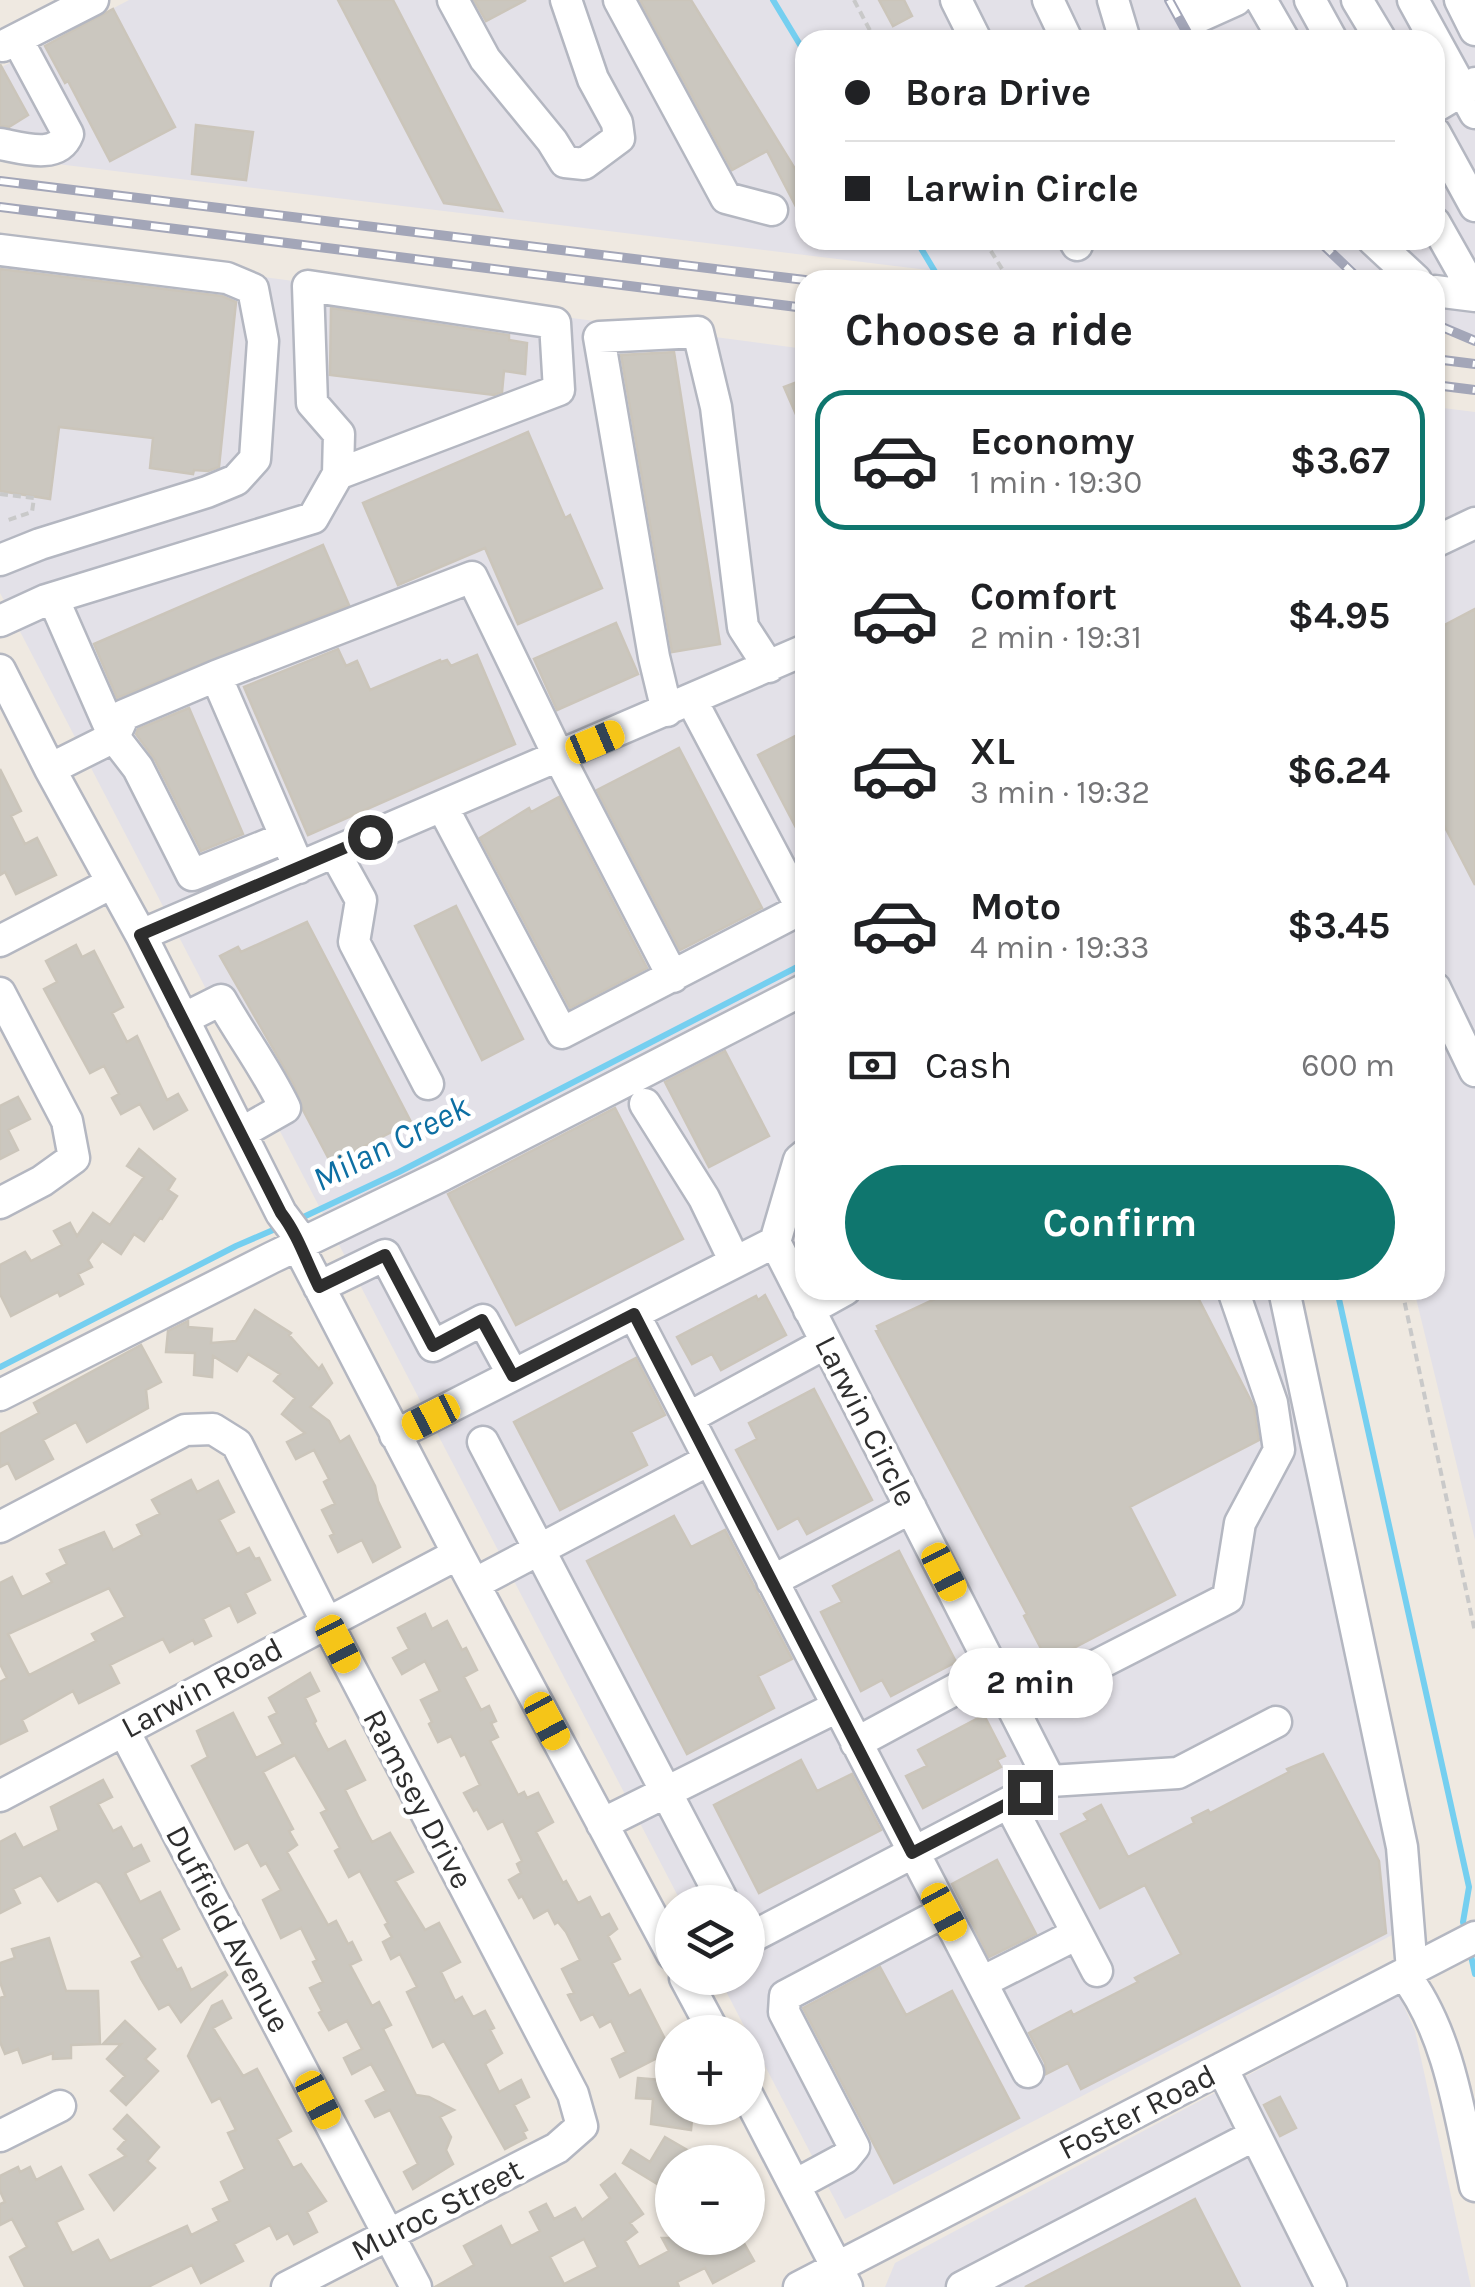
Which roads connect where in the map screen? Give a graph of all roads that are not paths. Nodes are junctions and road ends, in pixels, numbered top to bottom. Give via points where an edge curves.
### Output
1 (92, 0) edge
2 (453, 0) edge
3 (566, 0) edge
4 (620, 0) edge
5 (956, 0) edge
6 (1048, 0) edge
7 (1114, 0) edge
8 (1236, 0) edge
9 (1262, 0) edge
10 (1310, 0) edge
11 (1357, 0) edge
12 (1413, 0) edge
13 (1460, 0) edge
14 (1197, 19) edge
15 (971, 30) edge
16 (1063, 30) edge
17 (1122, 30) edge
18 (1278, 30) edge
19 (1326, 30) edge
20 (1375, 30) edge
21 (1431, 30) edge
22 (1475, 30) edge
23 (9, 43) edge
24 (1445, 52) edge
25 (1471, 95) edge
26 (1445, 104) edge
27 (0, 144) edge
28 (1445, 150) edge
29 (1475, 206) edge
30 (772, 210) dead end
31 (1445, 241) edge
32 (0, 250) edge
33 (1384, 250) edge
34 (1406, 270) edge
35 (1445, 292) edge
36 (1475, 295) edge
37 (338, 474) junction
38 (1475, 524) edge
39 (1445, 538) edge
40 (0, 560) edge
41 (53, 598) junction
42 (0, 620) edge
43 (795, 655) edge
44 (769, 668) junction
45 (0, 670) edge
46 (216, 676) junction
47 (679, 706) junction
48 (114, 737) junction
49 (559, 757) junction
50 (50, 770) junction
51 (442, 806) junction
52 (284, 838) junction
53 (334, 853) junction
54 (299, 868) junction
55 (112, 883) junction
56 (795, 895) edge
57 (795, 912) edge
58 (140, 935) junction
59 (0, 941) edge
60 (673, 977) junction
61 (0, 993) edge
62 (795, 993) edge
63 (1445, 1009) edge
64 (183, 1019) junction
65 (1475, 1071) edge
66 (428, 1084) dead end
67 (644, 1104) dead end
68 (241, 1133) junction
69 (795, 1173) edge
70 (0, 1203) edge
71 (292, 1230) junction
72 (774, 1242) junction
73 (735, 1262) junction
74 (795, 1283) edge
75 (319, 1287) junction
76 (804, 1300) edge
77 (828, 1300) edge
78 (1236, 1300) edge
79 (1286, 1300) edge
80 (809, 1310) junction
81 (634, 1314) junction
82 (826, 1343) junction
83 (513, 1376) junction
84 (0, 1395) edge
85 (688, 1418) junction
86 (395, 1435) junction
87 (483, 1442) dead end
88 (710, 1460) junction
89 (910, 1508) junction
90 (0, 1526) edge
91 (540, 1549) junction
92 (458, 1554) junction
93 (772, 1581) junction
94 (474, 1584) junction
95 (326, 1621) junction
96 (993, 1669) junction
97 (837, 1707) junction
98 (1013, 1708) junction
99 (1276, 1722) dead end
100 (124, 1730) junction
101 (856, 1743) junction
102 (1050, 1781) junction
103 (664, 1793) junction
104 (0, 1796) edge
105 (1009, 1803) junction
106 (602, 1824) junction
107 (912, 1853) junction
108 (714, 1885) edge
109 (944, 1912) junction
110 (655, 1922) edge
111 (765, 1930) edge
112 (1078, 1934) junction
113 (1475, 1938) edge
114 (1413, 1970) junction
115 (1097, 1971) dead end
116 (982, 1982) junction
117 (1222, 2068) junction
118 (1028, 2072) dead end
119 (60, 2106) dead end
120 (763, 2125) edge
121 (582, 2126) joint
122 (1255, 2135) junction
123 (0, 2136) edge
124 (794, 2185) junction
125 (1475, 2186) edge
126 (388, 2234) junction
127 (842, 2277) edge
128 (287, 2287) edge
129 (416, 2287) edge
130 (799, 2287) edge
131 (962, 2287) edge
132 (1332, 2287) edge

1 - 23 street
2 - 3 street via 485,58 565,162 584,164 619,138
4 - 30 street via 726,198
5 - 15 street
6 - 16 street
7 - 17 street
8 - 14 street
9 - 18 street
10 - 19 street
11 - 20 street
12 - 21 street
13 - 22 street
23 - 27 street via 68,134 44,150
24 - 25 street
25 - 26 street
28 - 29 street
31 - 36 street
32 - 40 street via 227,278 252,288 263,341 255,459 236,480
33 - 34 street
35 - 36 street
37 - 37 street via 339,434 312,402 308,286 555,323 559,390
37 - 41 street via 313,518
38 - 39 street
41 - 42 street
41 - 48 street
43 - 44 street
44 - 47 street
44 - 47 street via 743,627 716,407 698,332 598,336 654,656
45 - 50 street
46 - 48 street via 124,715
46 - 49 street via 472,578
46 - 52 street
47 - 49 street
47 - 56 street
48 - 50 street
48 - 52 street via 138,768 192,874
49 - 51 street
49 - 60 street
50 - 55 street
51 - 53 street
51 - 60 street via 562,1033
52 - 54 street
53 - 54 street
53 - 66 street via 361,900 354,942
54 - 58 street
55 - 58 street
55 - 59 street
57 - 60 street
58 - 64 street
61 - 70 street via 67,1121 74,1158
62 - 71 street via 444,1176
63 - 65 street
64 - 68 street
64 - 68 street via 221,1000 265,1066 285,1108
67 - 73 street
68 - 71 street
69 - 72 street
71 - 75 street
71 - 84 street
72 - 73 street
72 - 74 street, Larwin Circle
73 - 81 street
75 - 83 street via 385,1255 433,1346 482,1320
75 - 86 street
76 - 80 street, Larwin Circle
77 - 80 street
78 - 98 street via 1272,1403 1279,1450 1240,1524 1228,1598
79 - 114 street via 1402,1847
80 - 82 street, Larwin Circle
81 - 83 street
81 - 85 street
82 - 85 street
82 - 89 street, Larwin Circle
83 - 86 street
85 - 88 street
86 - 92 street
87 - 91 street
88 - 91 street
88 - 93 street
89 - 93 street
89 - 96 street, Larwin Circle
90 - 95 street, Ramsey Drive via 185,1430 213,1430 237,1444
91 - 94 street
91 - 103 street
92 - 94 street
92 - 95 street, Larwin Road
93 - 97 street
94 - 106 street
95 - 100 street, Larwin Road
95 - 121 street, Ramsey Drive via 573,2094
96 - 98 street, Larwin Circle
96 - 101 street
97 - 101 street
97 - 103 street
98 - 102 street, Larwin Circle
99 - 102 street via 1178,1772
100 - 104 street, Larwin Road
100 - 126 street, Duffield Avenue
101 - 107 street
102 - 105 street
103 - 106 street
103 - 108 street
105 - 107 street
105 - 112 street
106 - 110 street
107 - 109 street
107 - 111 street
109 - 116 street
109 - 124 street via 786,1996 784,2012 854,2147
112 - 115 street
112 - 116 street
113 - 114 street, Foster Road
114 - 117 street, Foster Road
114 - 125 street via 1450,2077
116 - 118 street
117 - 122 street
117 - 127 street, Foster Road
119 - 123 street
120 - 124 street
121 - 126 street, Muroc Street via 557,2148
122 - 131 street
122 - 132 street
124 - 127 street
126 - 128 street, Muroc Street
126 - 129 street, Duffield Avenue
127 - 130 street, Foster Road

